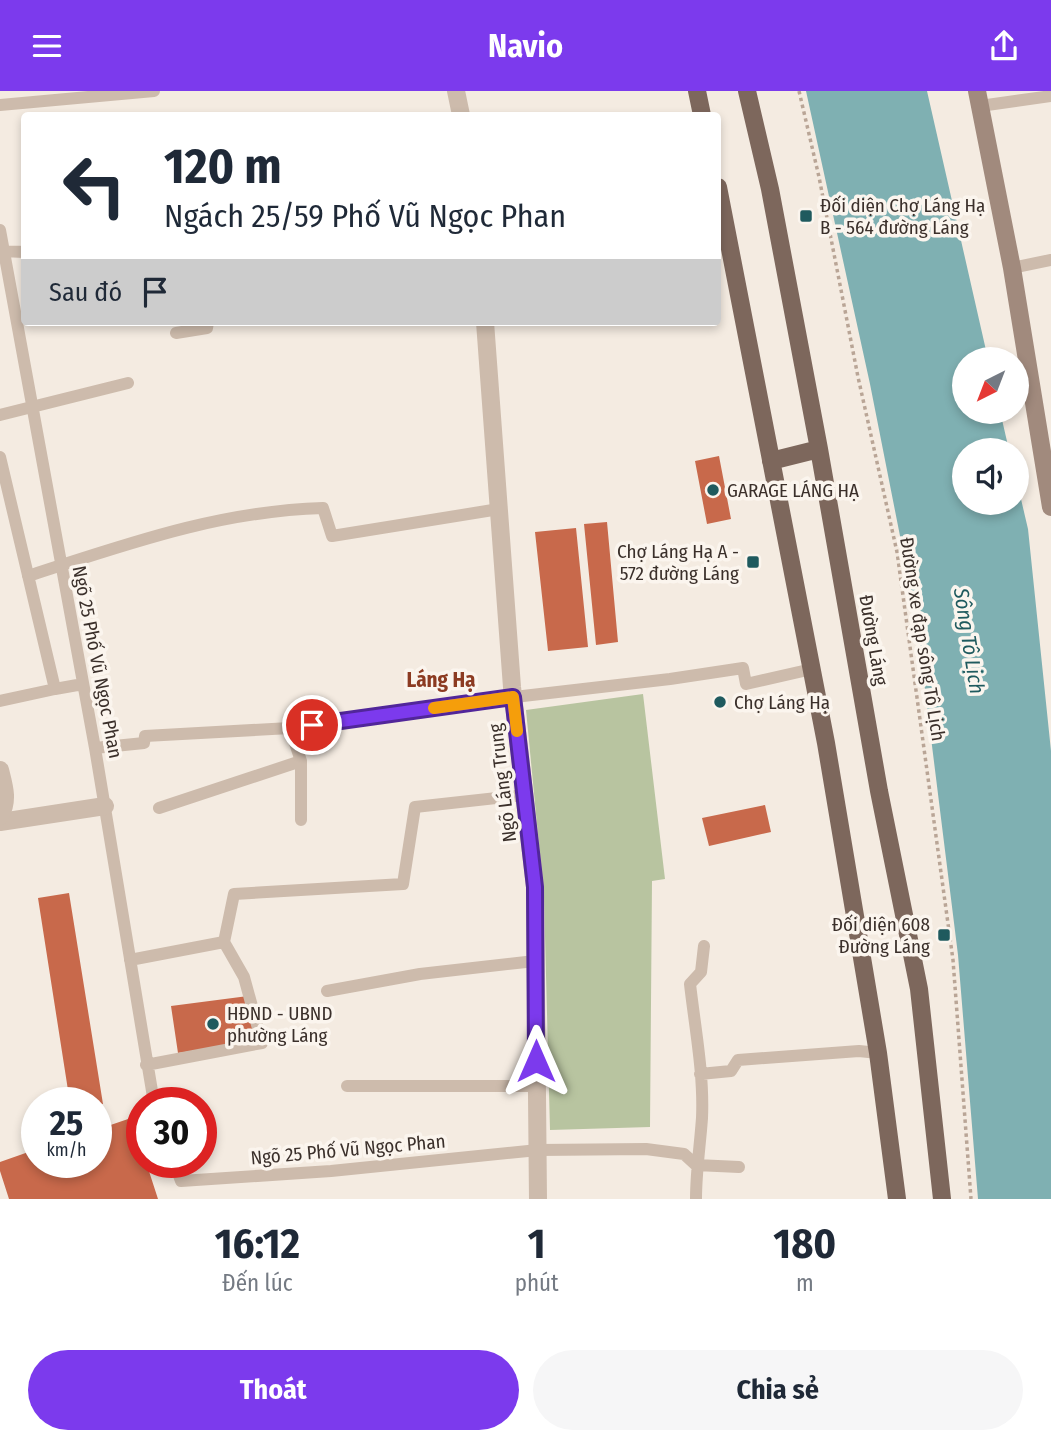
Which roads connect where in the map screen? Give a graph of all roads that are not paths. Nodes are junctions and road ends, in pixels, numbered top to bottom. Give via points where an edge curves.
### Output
1 (154, 91) edge
2 (456, 91) edge
3 (697, 91) edge
4 (747, 91) edge
5 (1051, 96) edge
6 (978, 98) edge
7 (0, 105) edge
8 (460, 112) edge
9 (701, 112) edge
10 (721, 203) edge
11 (0, 230) edge
12 (3, 251) junction
13 (21, 252) edge
14 (1051, 260) edge
15 (1012, 268) junction
16 (5, 286) edge
17 (207, 326) edge
18 (485, 326) edge
19 (176, 333) dead end
20 (128, 383) dead end
21 (32, 406) junction
22 (0, 415) edge
23 (1046, 445) edge
24 (819, 449) junction
25 (0, 457) edge
26 (771, 461) junction
27 (1051, 507) edge
28 (499, 509) junction
29 (61, 565) junction
30 (28, 576) junction
31 (812, 669) junction
32 (83, 684) junction
33 (55, 689) junction
34 (513, 697) junction
35 (0, 701) edge
36 (290, 728) junction
37 (96, 748) junction
38 (301, 761) junction
39 (0, 770) edge
40 (524, 795) junction
41 (105, 806) junction
42 (159, 808) dead end
43 (0, 816) edge
44 (301, 820) dead end
45 (0, 822) edge
46 (225, 942) junction
47 (704, 946) dead end
48 (130, 960) junction
49 (535, 961) junction
50 (327, 992) dead end
51 (878, 1053) junction
52 (146, 1065) junction
53 (700, 1074) junction
54 (347, 1086) dead end
55 (536, 1086) junction
56 (151, 1087) edge
57 (538, 1150) junction
58 (696, 1165) junction
59 (739, 1167) dead end
60 (180, 1178) edge
61 (538, 1199) edge
62 (696, 1199) edge
63 (897, 1199) edge
64 (942, 1199) edge

1 - 7 lane
2 - 8 street
3 - 9 main road
4 - 24 main road, Đường Láng
5 - 6 lane
6 - 15 main road
10 - 26 main road
11 - 12 lane, Ngõ 25 Phố Vũ Ngọc Phan
12 - 13 lane
12 - 16 lane, Ngõ 25 Phố Vũ Ngọc Phan
14 - 15 lane
15 - 23 main road
16 - 21 lane, Ngõ 25 Phố Vũ Ngọc Phan
17 - 19 lane
18 - 28 street, Ngõ Láng Trung
20 - 21 lane
21 - 22 lane
21 - 29 lane, Ngõ 25 Phố Vũ Ngọc Phan
23 - 27 main road
24 - 26 main road
24 - 64 main road, Đường Láng via 919,989
25 - 30 lane
26 - 31 main road
28 - 29 lane via 332,536 323,508 280,509 206,521
28 - 34 street, Ngõ Láng Trung
29 - 30 lane
29 - 32 lane, Ngõ 25 Phố Vũ Ngọc Phan
30 - 33 lane
31 - 34 lane via 746,684 743,668
31 - 51 main road
32 - 33 lane
32 - 37 lane, Ngõ 25 Phố Vũ Ngọc Phan
33 - 35 lane
34 - 36 lane
34 - 40 street, Ngõ Láng Trung
36 - 37 lane via 145,736 144,743
36 - 38 lane
37 - 41 lane, Ngõ 25 Phố Vũ Ngọc Phan
38 - 42 lane
38 - 44 lane
39 - 43 street via 6,804
40 - 46 lane via 415,807 403,884 234,894
40 - 49 street, Ngõ Láng Trung via 535,887
41 - 45 street
41 - 48 lane, Ngõ 25 Phố Vũ Ngọc Phan
46 - 48 lane
46 - 52 lane via 244,977 262,1043
47 - 53 lane via 701,972 690,984
48 - 52 lane, Ngõ 25 Phố Vũ Ngọc Phan
49 - 50 lane via 420,974
49 - 55 street, Ngõ Láng Trung
51 - 53 lane via 738,1060 731,1071
51 - 63 main road
52 - 56 lane, Ngõ 25 Phố Vũ Ngọc Phan
53 - 58 lane via 702,1117
54 - 55 lane
55 - 57 street, Ngõ Láng Trung
57 - 58 lane via 646,1149 684,1154
57 - 60 lane, Ngõ 25 Phố Vũ Ngọc Phan via 331,1171
57 - 61 street, Ngõ Láng Trung
58 - 59 lane
58 - 62 lane

